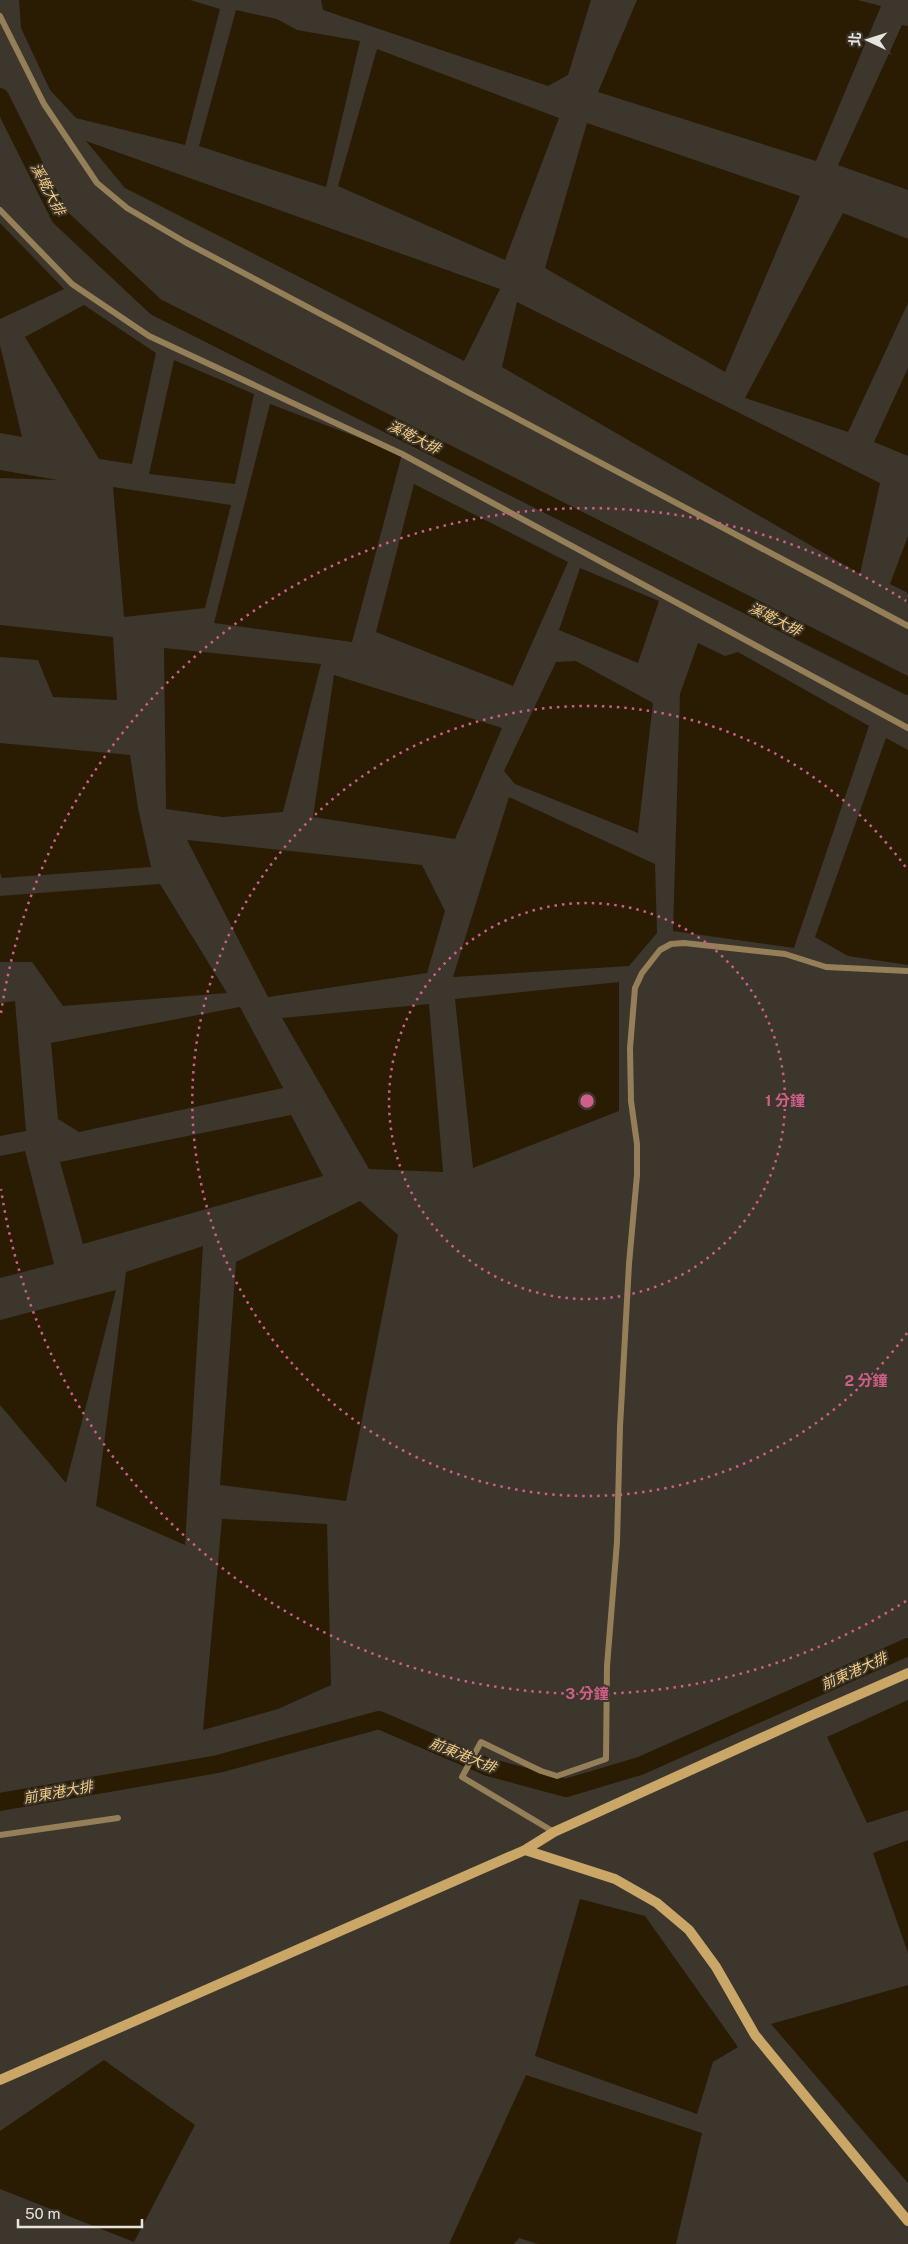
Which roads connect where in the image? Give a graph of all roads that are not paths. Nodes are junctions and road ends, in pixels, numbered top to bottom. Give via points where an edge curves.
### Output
1 (0, 16) edge
2 (0, 210) edge
3 (908, 626) edge
4 (908, 728) edge
5 (908, 971) edge
6 (908, 1673) edge
7 (118, 1818) dead end
8 (554, 1832) junction
9 (0, 1835) edge
10 (525, 1850) junction
11 (0, 2080) edge
12 (908, 2221) edge

1 - 3 lane via 49,111 97,183 127,208 185,242
2 - 4 lane via 72,284 149,336 402,454
5 - 8 lane via 826,967 785,954 684,943 671,944 660,950 642,972 635,988 630,1057 637,1175 620,1427 618,1542 607,1666 606,1759 558,1776 481,1742 462,1777
6 - 8 main road
7 - 9 lane
8 - 10 main road
10 - 11 main road
10 - 12 main road via 615,1879 658,1903 689,1930 716,1967 755,2035

